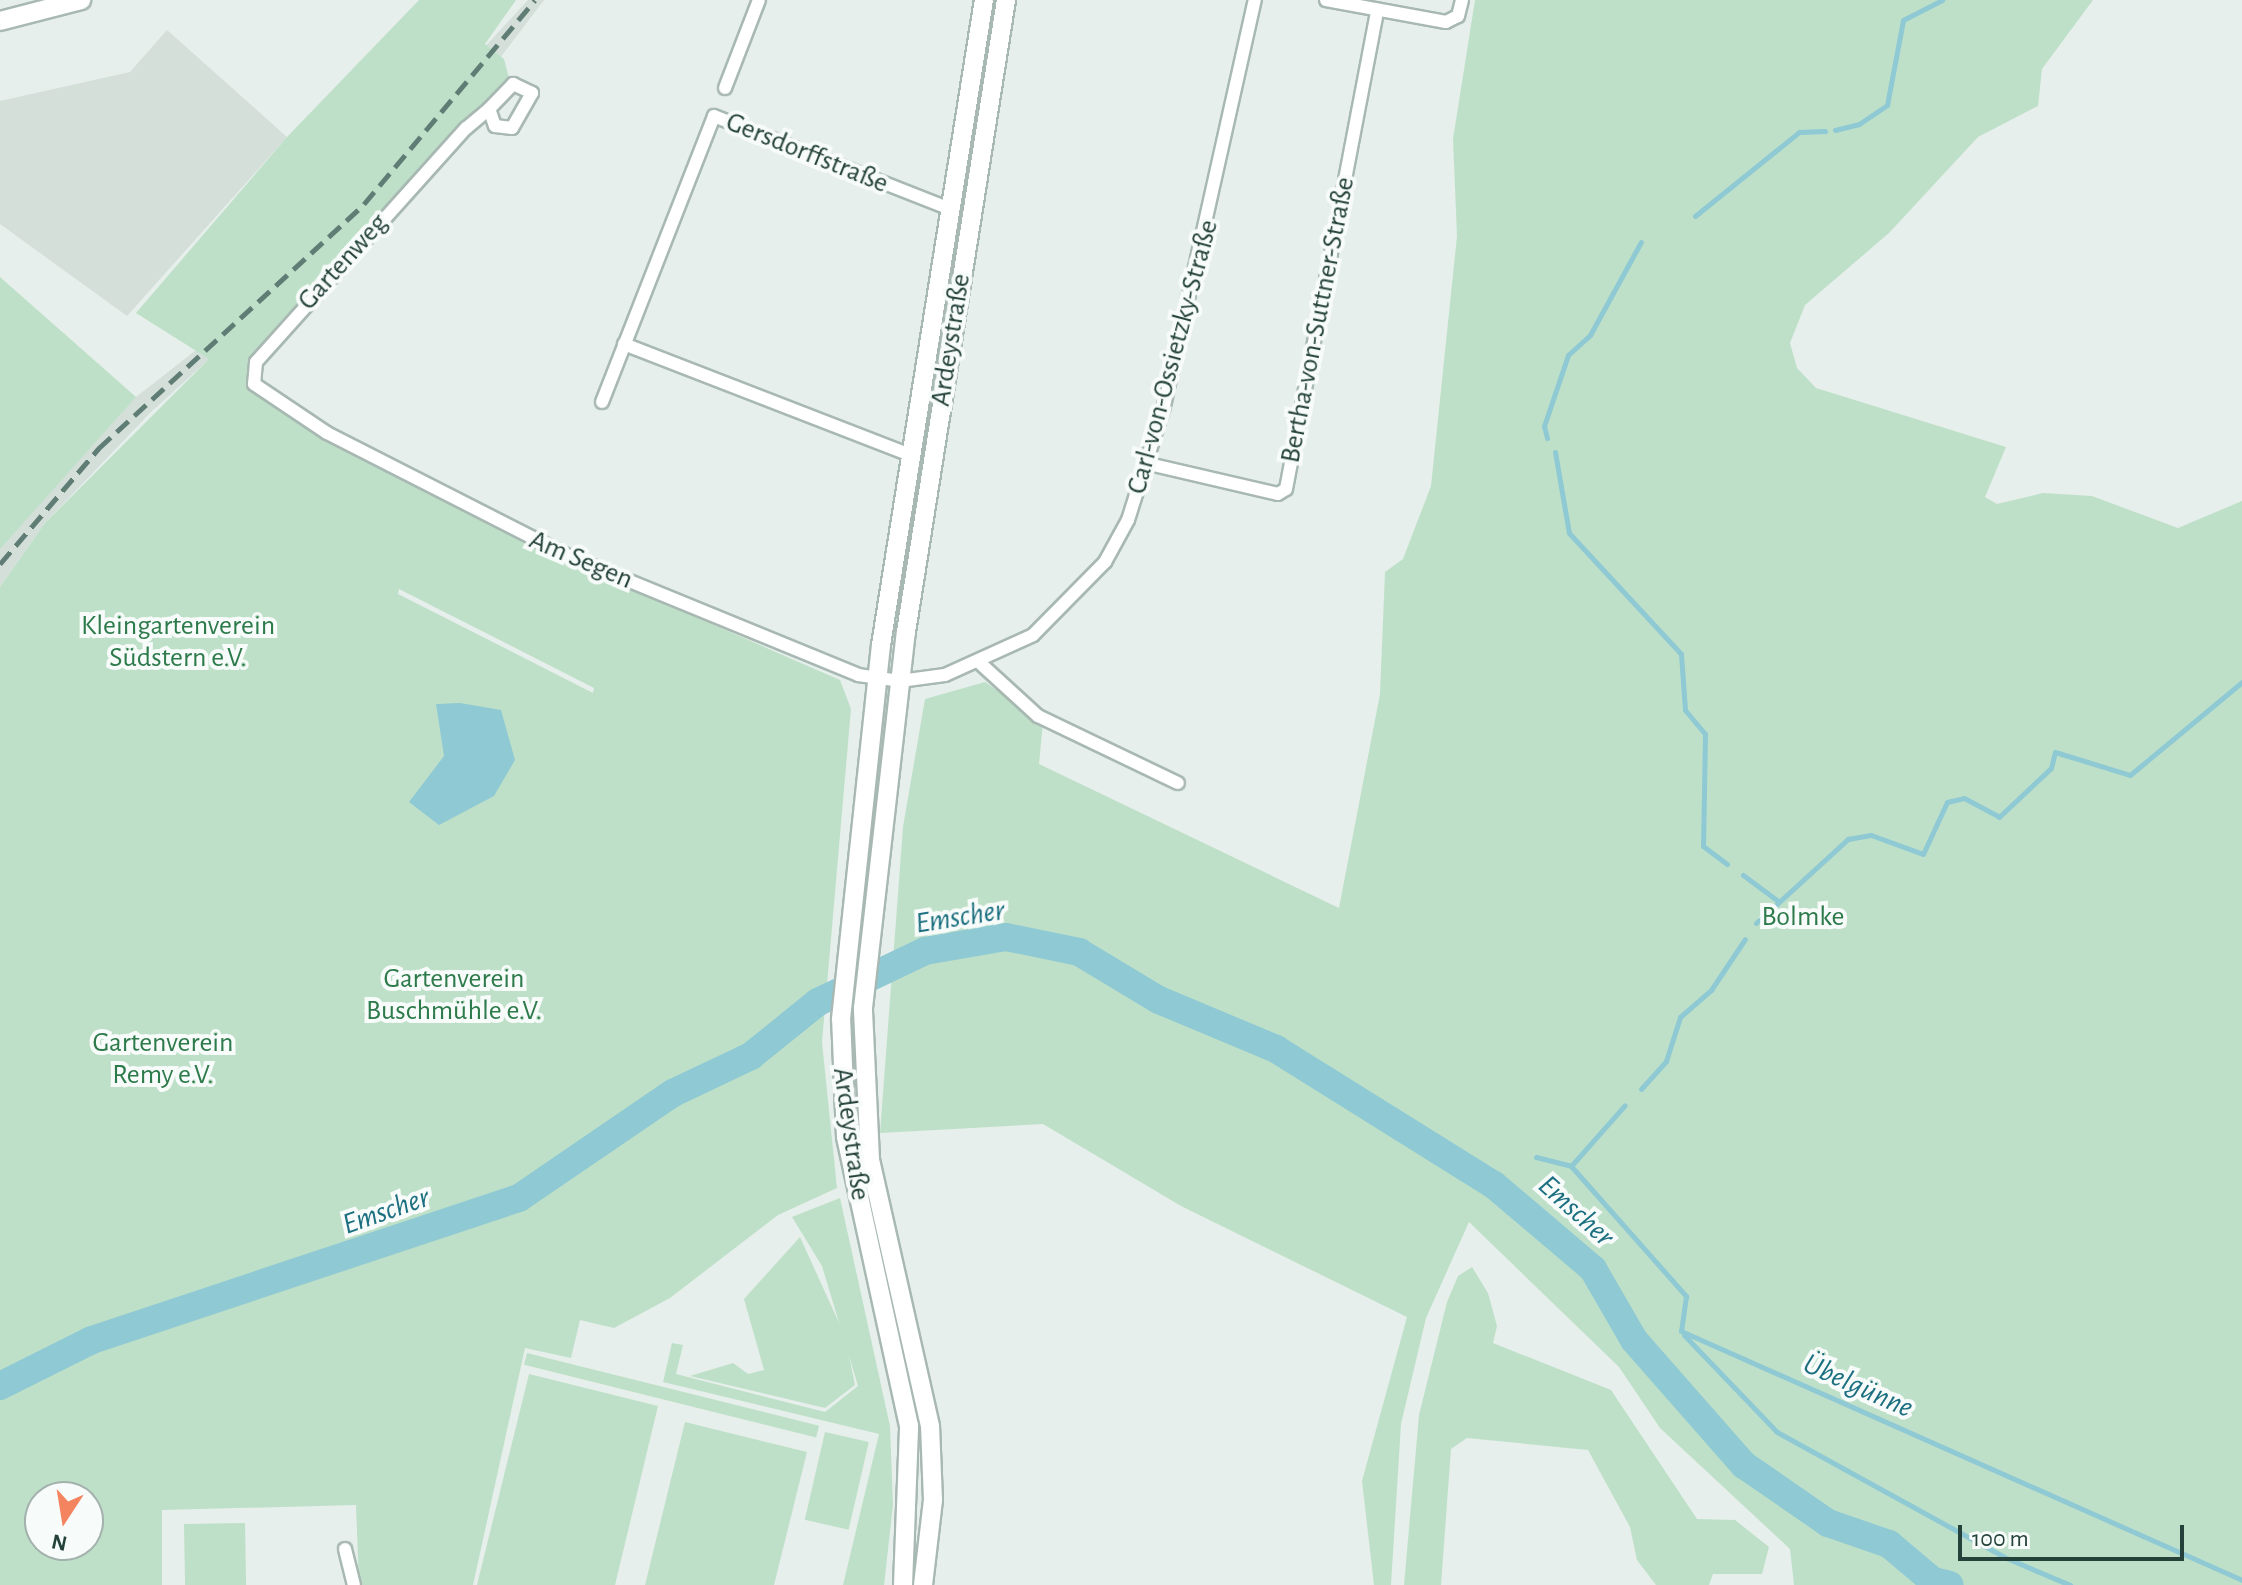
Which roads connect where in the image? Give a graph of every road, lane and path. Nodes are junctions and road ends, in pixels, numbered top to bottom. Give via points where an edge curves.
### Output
1 (81, 0) edge
2 (759, 0) edge
3 (984, 0) edge
4 (1006, 0) edge
5 (1255, 0) edge
6 (1326, 0) edge
7 (1462, 0) edge
8 (1377, 10) junction
9 (0, 21) edge
10 (725, 88) dead end
11 (489, 109) dead end
12 (950, 209) junction
13 (624, 344) junction
14 (602, 402) dead end
15 (298, 417) joint
16 (910, 455) junction
17 (1149, 464) junction
18 (981, 664) junction
19 (876, 679) junction
20 (900, 681) junction
21 (1178, 783) dead end
22 (345, 1549) dead end
23 (354, 1585) edge
24 (903, 1585) edge
25 (923, 1585) edge

1 - 9 main road
2 - 10 street
3 - 12 main road, Ardeystraße
4 - 20 main road, Ardeystraße
5 - 17 street, Carl-von-Ossietzky-Straße
6 - 8 street
7 - 8 street via 1458,16 1446,22
8 - 17 street, Bertha-von-Suttner-Straße via 1286,489 1266,492
11 - 15 street, Gartenweg via 256,362 254,384
12 - 13 street, Gersdorffstraße via 714,116
12 - 16 main road, Ardeystraße
13 - 14 street, Gersdorffstraße
13 - 16 street
15 - 19 street, Am Segen via 566,555
16 - 19 main road, Ardeystraße
17 - 18 street, Carl-von-Ossietzky-Straße via 1128,520 1086,585 1033,635
18 - 20 street, Carl-von-Ossietzky-Straße
18 - 21 street via 1038,716
19 - 20 street
19 - 24 main road, Ardeystraße via 841,1019 848,1148 909,1426
20 - 25 main road, Ardeystraße via 863,1008 870,1159 930,1426 933,1500
22 - 23 street

